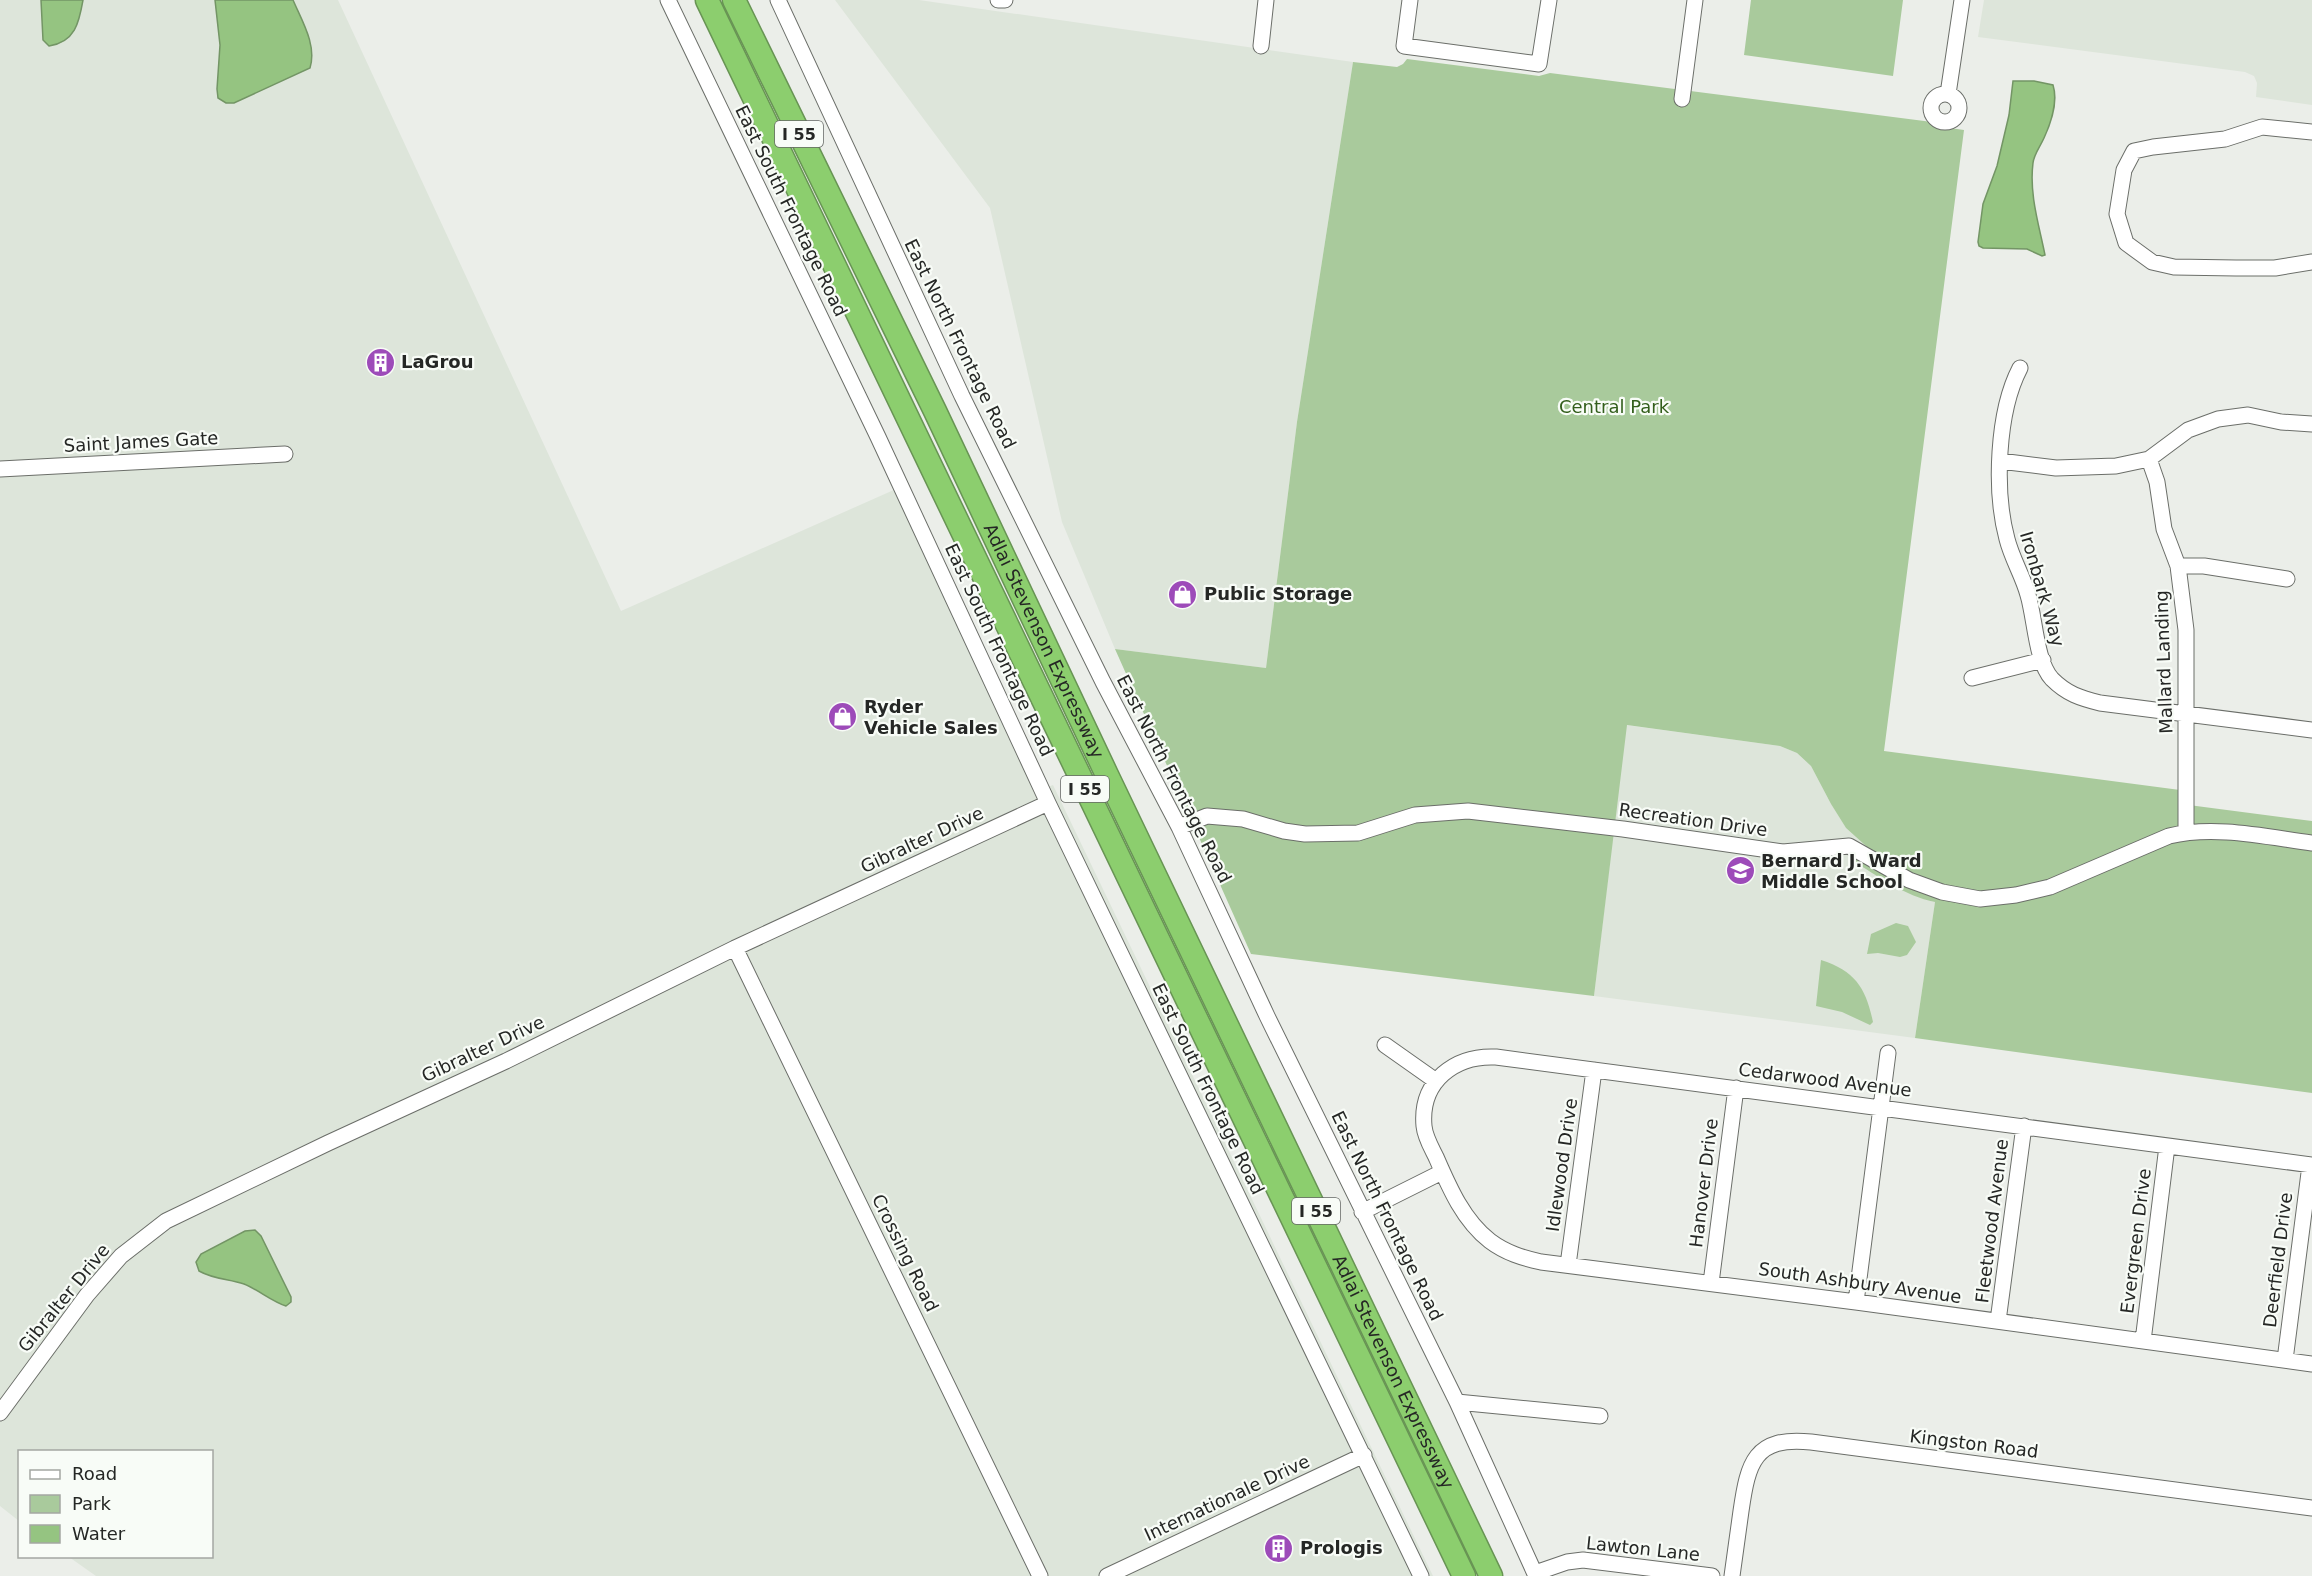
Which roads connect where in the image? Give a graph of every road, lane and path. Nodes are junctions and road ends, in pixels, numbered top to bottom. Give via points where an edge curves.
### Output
1 (668, 0) edge
2 (707, 0) edge
3 (734, 0) edge
4 (751, 0) edge
5 (777, 0) edge
6 (998, 0) edge
7 (1005, 0) edge
8 (1266, 0) edge
9 (1410, 0) edge
10 (1549, 0) edge
11 (1695, 0) edge
12 (1962, 0) edge
13 (1261, 46) dead end
14 (1948, 94) dead end
15 (1682, 99) dead end
16 (2312, 132) edge
17 (2312, 262) edge
18 (864, 268) junction
19 (2020, 368) dead end
20 (2312, 424) edge
21 (285, 454) dead end
22 (2149, 459) junction
23 (2000, 461) junction
24 (0, 469) edge
25 (2178, 566) junction
26 (2287, 579) dead end
27 (2043, 660) junction
28 (1972, 678) dead end
29 (2186, 715) junction
30 (2312, 730) edge
31 (1048, 803) junction
32 (1179, 827) junction
33 (2186, 832) junction
34 (2312, 843) edge
35 (735, 948) junction
36 (1385, 1045) dead end
37 (1888, 1053) dead end
38 (1594, 1070) junction
39 (1436, 1081) junction
40 (1736, 1088) junction
41 (1881, 1107) junction
42 (2024, 1126) junction
43 (2167, 1146) junction
44 (2311, 1165) edge
45 (1442, 1172) junction
46 (1362, 1212) junction
47 (1568, 1265) junction
48 (1711, 1283) junction
49 (1856, 1302) junction
50 (1998, 1321) junction
51 (2143, 1341) junction
52 (2285, 1360) junction
53 (2312, 1364) edge
54 (1457, 1402) junction
55 (0, 1413) edge
56 (1600, 1416) dead end
57 (1364, 1455) junction
58 (2312, 1508) edge
59 (1664, 1573) edge
60 (1535, 1575) edge
61 (1040, 1576) edge
62 (1107, 1576) edge
63 (1421, 1576) edge
64 (1464, 1576) edge
65 (1491, 1576) edge
66 (1712, 1576) edge
67 (1732, 1576) edge

1 - 31 street, East South Frontage Road
2 - 64 highway, Adlai Stevenson Expressway / I 55
3 - 18 highway, Adlai Stevenson Expressway / I 55
4 - 18 highway via 812,128
5 - 32 street, East North Frontage Road via 967,406
6 - 7 street
8 - 13 street
9 - 10 street via 1404,46 1539,64
11 - 15 street
12 - 14 street
16 - 17 street via 2262,127 2225,139 2134,152 2124,170 2117,214 2126,243 2152,262 2174,267 2236,268 2275,268
18 - 65 highway, Adlai Stevenson Expressway / I 55
19 - 23 street, Ironbark Way via 2008,397
20 - 22 street via 2248,415 2218,418 2188,430
21 - 24 street, Saint James Gate
22 - 23 street via 2081,468
22 - 25 street, Mallard Landing via 2157,482 2164,529
23 - 27 street, Ironbark Way via 2000,501 2007,540 2028,595
25 - 26 street via 2204,566
25 - 29 street, Mallard Landing via 2186,630
27 - 28 street
27 - 29 street, Ironbark Way via 2050,677 2072,696
29 - 30 street, Ironbark Way
29 - 33 street, Mallard Landing
31 - 35 street, Gibralter Drive
31 - 57 street, East South Frontage Road
32 - 33 street, Recreation Drive via 1208,816 1243,819 1305,834 1358,833 1415,815 1468,811 1783,852 1849,846 1909,880 1942,892 1980,899 2050,887
32 - 46 street, East North Frontage Road
33 - 34 street, Recreation Drive via 2231,832
35 - 55 street, Gibralter Drive via 166,1221 121,1256 93,1287
35 - 61 street, Crossing Road
36 - 39 street
37 - 41 street
38 - 39 street, Cedarwood Avenue via 1481,1056 1454,1064
38 - 40 street, Cedarwood Avenue
38 - 47 street, Idlewood Drive
39 - 45 street via 1428,1096 1424,1127
40 - 41 street, Cedarwood Avenue
40 - 48 street, Hanover Drive
41 - 42 street, Cedarwood Avenue
41 - 49 street
42 - 43 street, Cedarwood Avenue
42 - 50 street, Fleetwood Avenue
43 - 44 street, Cedarwood Avenue
43 - 51 street, Evergreen Drive
44 - 52 street, Deerfield Drive
45 - 46 street
45 - 47 street, South Ashbury Avenue via 1466,1217 1489,1240 1521,1257
46 - 54 street, East North Frontage Road
47 - 48 street, South Ashbury Avenue
48 - 49 street, South Ashbury Avenue
49 - 50 street, South Ashbury Avenue
50 - 51 street, South Ashbury Avenue
51 - 52 street, South Ashbury Avenue
52 - 53 street, South Ashbury Avenue
54 - 56 street
54 - 60 street, East North Frontage Road
57 - 62 street, Internationale Drive
57 - 63 street, East South Frontage Road
58 - 67 street, Kingston Road via 1811,1442 1786,1442 1764,1449 1747,1473
59 - 60 street, Lawton Lane via 1583,1560
59 - 66 street, Lawton Lane

